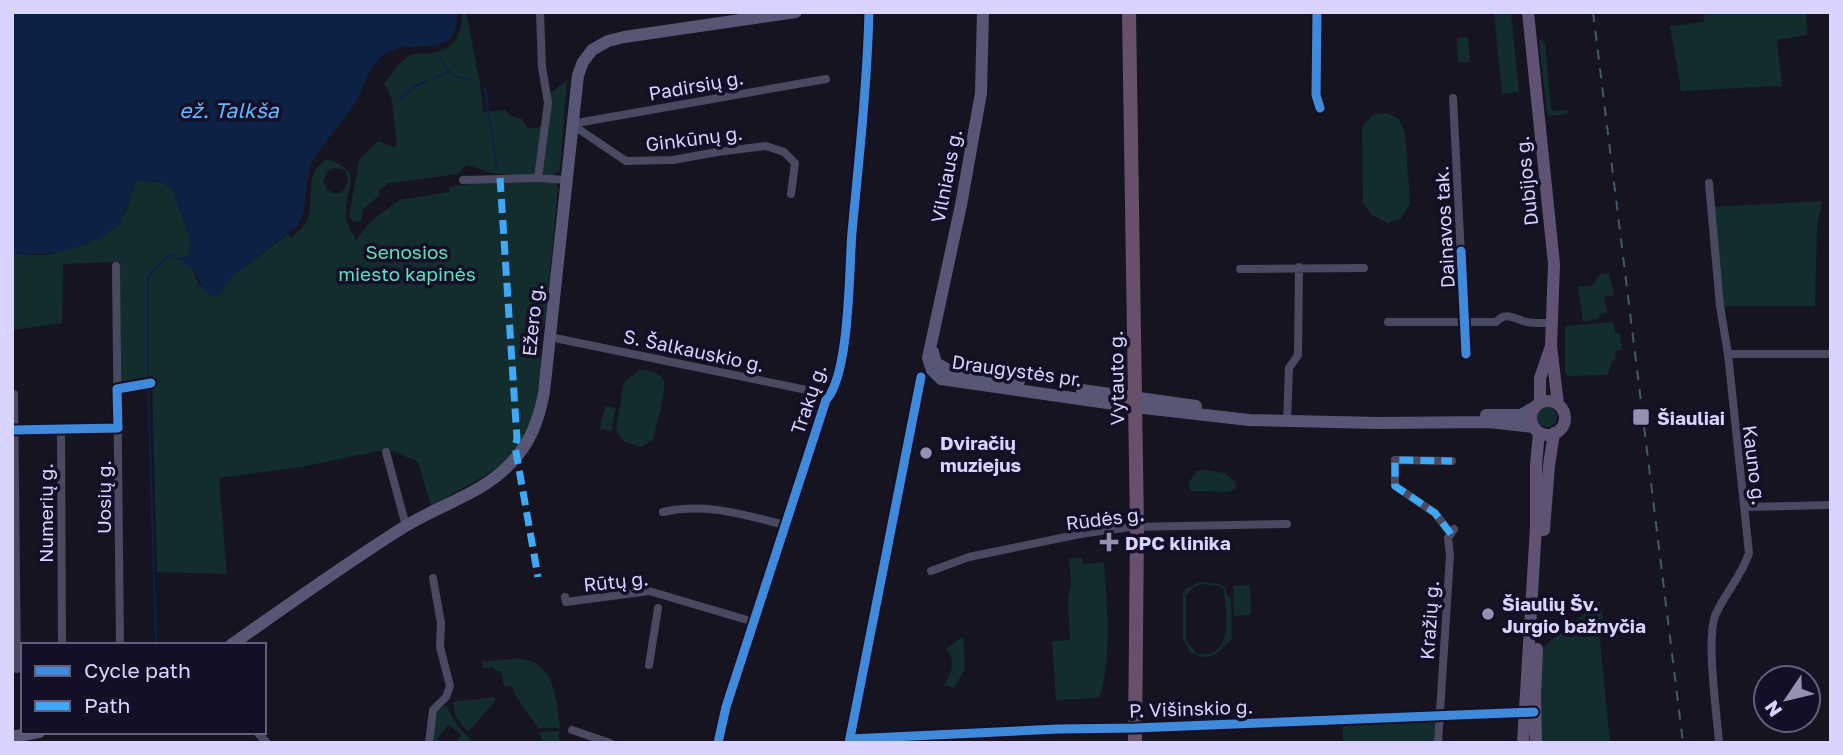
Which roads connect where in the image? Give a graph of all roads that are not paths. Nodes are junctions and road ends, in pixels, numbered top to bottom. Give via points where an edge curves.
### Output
1 (540, 12) edge
2 (794, 12) edge
3 (869, 12) edge
4 (983, 12) edge
5 (1129, 12) edge
6 (1317, 12) edge
7 (1528, 12) edge
8 (826, 79) dead end
9 (1452, 98) dead end
10 (1320, 108) dead end
11 (571, 124) junction
12 (538, 178) junction
13 (463, 180) dead end
14 (566, 180) junction
15 (1709, 183) dead end
16 (791, 194) dead end
17 (116, 265) dead end
18 (1299, 267) junction
19 (1364, 268) dead end
20 (1240, 269) dead end
21 (1388, 323) dead end
22 (1465, 323) junction
23 (1554, 323) junction
24 (550, 337) junction
25 (932, 346) joint
26 (1551, 346) junction
27 (1466, 354) dead end
28 (1728, 354) junction
29 (1831, 354) edge
30 (14, 394) dead end
31 (831, 395) junction
32 (1135, 402) junction
33 (1558, 404) junction
34 (1537, 406) junction
35 (1287, 418) junction
36 (118, 428) junction
37 (61, 429) junction
38 (13, 430) edge
39 (1536, 430) junction
40 (1554, 433) junction
41 (386, 452) dead end
42 (1452, 461) dead end
43 (1831, 505) edge
44 (1744, 507) junction
45 (663, 512) dead end
46 (1287, 524) dead end
47 (785, 525) junction
48 (406, 526) junction
49 (1137, 527) junction
50 (931, 571) dead end
51 (433, 578) dead end
52 (565, 597) dead end
53 (658, 608) dead end
54 (754, 622) junction
55 (62, 643) edge
56 (120, 643) edge
57 (234, 643) edge
58 (649, 665) dead end
59 (17, 669) edge
60 (1529, 712) junction
61 (1439, 716) junction
62 (572, 730) dead end
63 (1135, 735) edge
64 (850, 739) dead end
65 (608, 742) edge
66 (429, 743) edge
67 (718, 743) edge
68 (1438, 743) edge
69 (1524, 743) edge
70 (1536, 743) edge
71 (1719, 743) edge

1 - 12 street via 548,103
2 - 11 main road, Ežero g. via 598,45 580,68
3 - 31 street, Trakų g. via 848,303
4 - 25 main road, Vilniaus g. via 981,93
5 - 32 highway, Vytauto g.
6 - 10 street via 1316,95
7 - 23 main road, Dubijos g. via 1554,264
8 - 11 street, Padirsių g.
9 - 22 street, Dainavos tak.
11 - 14 main road, Ežero g.
11 - 16 street, Ginkūnų g. via 625,160 673,160 757,146 778,149 795,163
12 - 13 street
12 - 14 street
14 - 24 main road, Ežero g.
15 - 28 street, Kauno g.
17 - 36 street, Uosių g.
18 - 19 street
18 - 20 street
18 - 35 street via 1298,355 1289,368
21 - 22 street
22 - 23 street via 1496,323 1512,316 1525,322
22 - 27 street, Dainavos tak.
23 - 26 main road, Dubijos g.
24 - 31 street, S. Šalkauskio g.
24 - 48 main road, Ežero g. via 541,406 533,432 518,456 483,486
25 - 32 main road, Draugystės pr. via 929,364 940,379
26 - 33 main road, Dubijos g.
26 - 34 main road, Dubijos g.
28 - 29 street
28 - 44 street, Kauno g.
30 - 38 street
31 - 47 street, Trakų g.
32 - 35 main road, Draugystės pr.
32 - 49 highway, Vytauto g.
33 - 34 main road via 1551,401
33 - 40 main road via 1564,418
34 - 35 main road, Draugystės pr. via 1521,415
34 - 39 main road via 1531,418
35 - 39 main road, Draugystės pr. via 1489,422
36 - 37 street
36 - 56 street, Uosių g.
37 - 38 street
37 - 55 street, Numerių g.
38 - 59 street
39 - 40 main road
39 - 60 main road
40 - 60 main road
41 - 48 street
42 - 61 street, Kražių g. via 1395,460 1394,465 1395,486 1453,531 1448,538
43 - 44 street
44 - 71 street, Kauno g. via 1749,553 1718,608 1712,631
45 - 47 street via 725,510
46 - 49 street, Rūdės g.
47 - 54 street, Trakų g.
48 - 57 main road, Ežero g.
49 - 50 street, Rūdės g. via 979,555
49 - 63 highway, Vytauto g.
51 - 66 street via 440,647 450,686 433,709
52 - 54 street, Rūtų g. via 566,602 649,591
53 - 58 street
54 - 67 street, Trakų g.
60 - 61 street, P. Višinskio g.
60 - 69 main road
60 - 70 main road
61 - 63 street, P. Višinskio g.
61 - 68 street, Kražių g.
62 - 65 street
63 - 64 street, P. Višinskio g. via 1058,729

